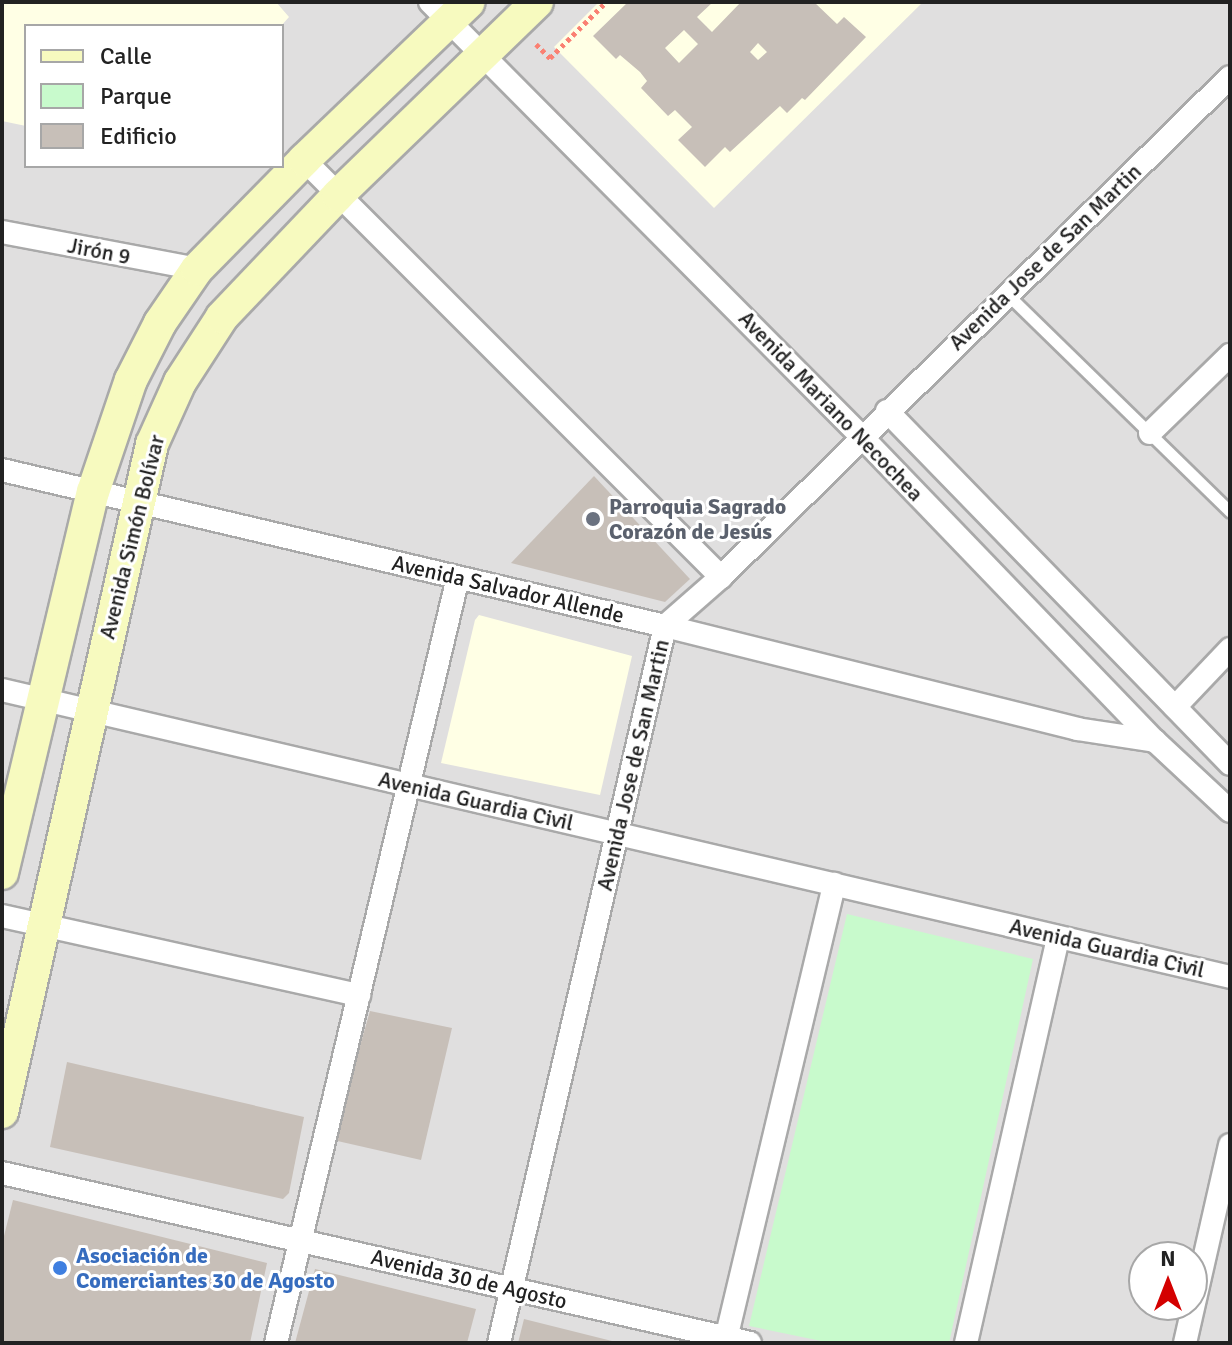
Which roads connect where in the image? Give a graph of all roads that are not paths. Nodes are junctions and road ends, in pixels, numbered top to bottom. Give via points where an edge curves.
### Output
1 (537, 2) edge
2 (449, 8) edge
3 (483, 55) junction
4 (1230, 77) edge
5 (304, 160) junction
6 (338, 195) junction
7 (2, 232) edge
8 (197, 269) junction
9 (1007, 294) junction
10 (1230, 355) edge
11 (887, 411) junction
12 (1150, 433) junction
13 (862, 437) junction
14 (2, 470) edge
15 (93, 492) junction
16 (138, 502) junction
17 (1230, 512) edge
18 (458, 577) junction
19 (721, 577) junction
20 (665, 626) junction
21 (1230, 649) edge
22 (2, 690) edge
23 (43, 700) junction
24 (1175, 707) junction
25 (90, 710) junction
26 (1155, 741) junction
27 (1230, 764) edge
28 (408, 785) junction
29 (1230, 811) edge
30 (617, 834) junction
31 (2, 873) edge
32 (834, 884) junction
33 (2, 916) edge
34 (43, 925) junction
35 (1058, 937) junction
36 (1230, 977) edge
37 (359, 995) junction
38 (2, 1112) edge
39 (1230, 1145) edge
40 (2, 1173) edge
41 (301, 1241) junction
42 (512, 1289) junction
43 (726, 1340) edge
44 (276, 1343) edge
45 (499, 1343) edge
46 (750, 1343) edge
47 (966, 1343) edge
48 (1185, 1343) edge

1 - 3 street, Avenida Simón Bolívar
2 - 3 street, Avenida Mariano Necochea
2 - 5 street, Avenida Simón Bolívar
3 - 6 street, Avenida Simón Bolívar
3 - 13 street, Avenida Mariano Necochea
4 - 9 street, Avenida Jose de San Martin
5 - 6 street
5 - 8 street, Avenida Simón Bolívar
6 - 16 street, Avenida Simón Bolívar via 214,330 180,382 152,444
6 - 19 street
7 - 8 street, Jirón 9
8 - 15 street, Avenida Simón Bolívar via 160,323 131,380
9 - 11 street, Avenida Jose de San Martin
9 - 12 lane
10 - 12 street
11 - 13 street, Avenida Jose de San Martin
11 - 24 street, Avenida Mariano Necochea
12 - 17 lane
13 - 19 street, Avenida Jose de San Martin
13 - 26 street, Avenida Mariano Necochea
14 - 15 street, Avenida Salvador Allende
15 - 16 street, Avenida Salvador Allende
15 - 23 street, Avenida Simón Bolívar
16 - 18 street, Avenida Salvador Allende
16 - 25 street, Avenida Simón Bolívar
18 - 20 street, Avenida Salvador Allende
18 - 28 street
19 - 20 street, Avenida Jose de San Martin
20 - 26 street, Avenida Salvador Allende via 1077,729
20 - 30 street, Avenida Jose de San Martin
21 - 24 street
22 - 23 street, Avenida Guardia Civil
23 - 25 street, Avenida Guardia Civil
23 - 31 street, Avenida Simón Bolívar
24 - 27 street, Avenida Mariano Necochea
25 - 28 street, Avenida Guardia Civil
25 - 34 street, Avenida Simón Bolívar
26 - 29 street, Avenida Mariano Necochea
28 - 30 street, Avenida Guardia Civil
28 - 37 street
30 - 32 street, Avenida Guardia Civil
30 - 42 street, Avenida Jose de San Martin
32 - 35 street, Avenida Guardia Civil
32 - 43 street
33 - 34 street
34 - 37 street
34 - 38 street, Avenida Simón Bolívar
35 - 36 street, Avenida Guardia Civil
35 - 47 street
37 - 41 street
39 - 48 street
40 - 41 street, Avenida 30 de Agosto
41 - 42 street, Avenida 30 de Agosto
41 - 44 street
42 - 43 street, Avenida 30 de Agosto
42 - 45 street, Avenida Jose de San Martin
43 - 46 street, Avenida 30 de Agosto

